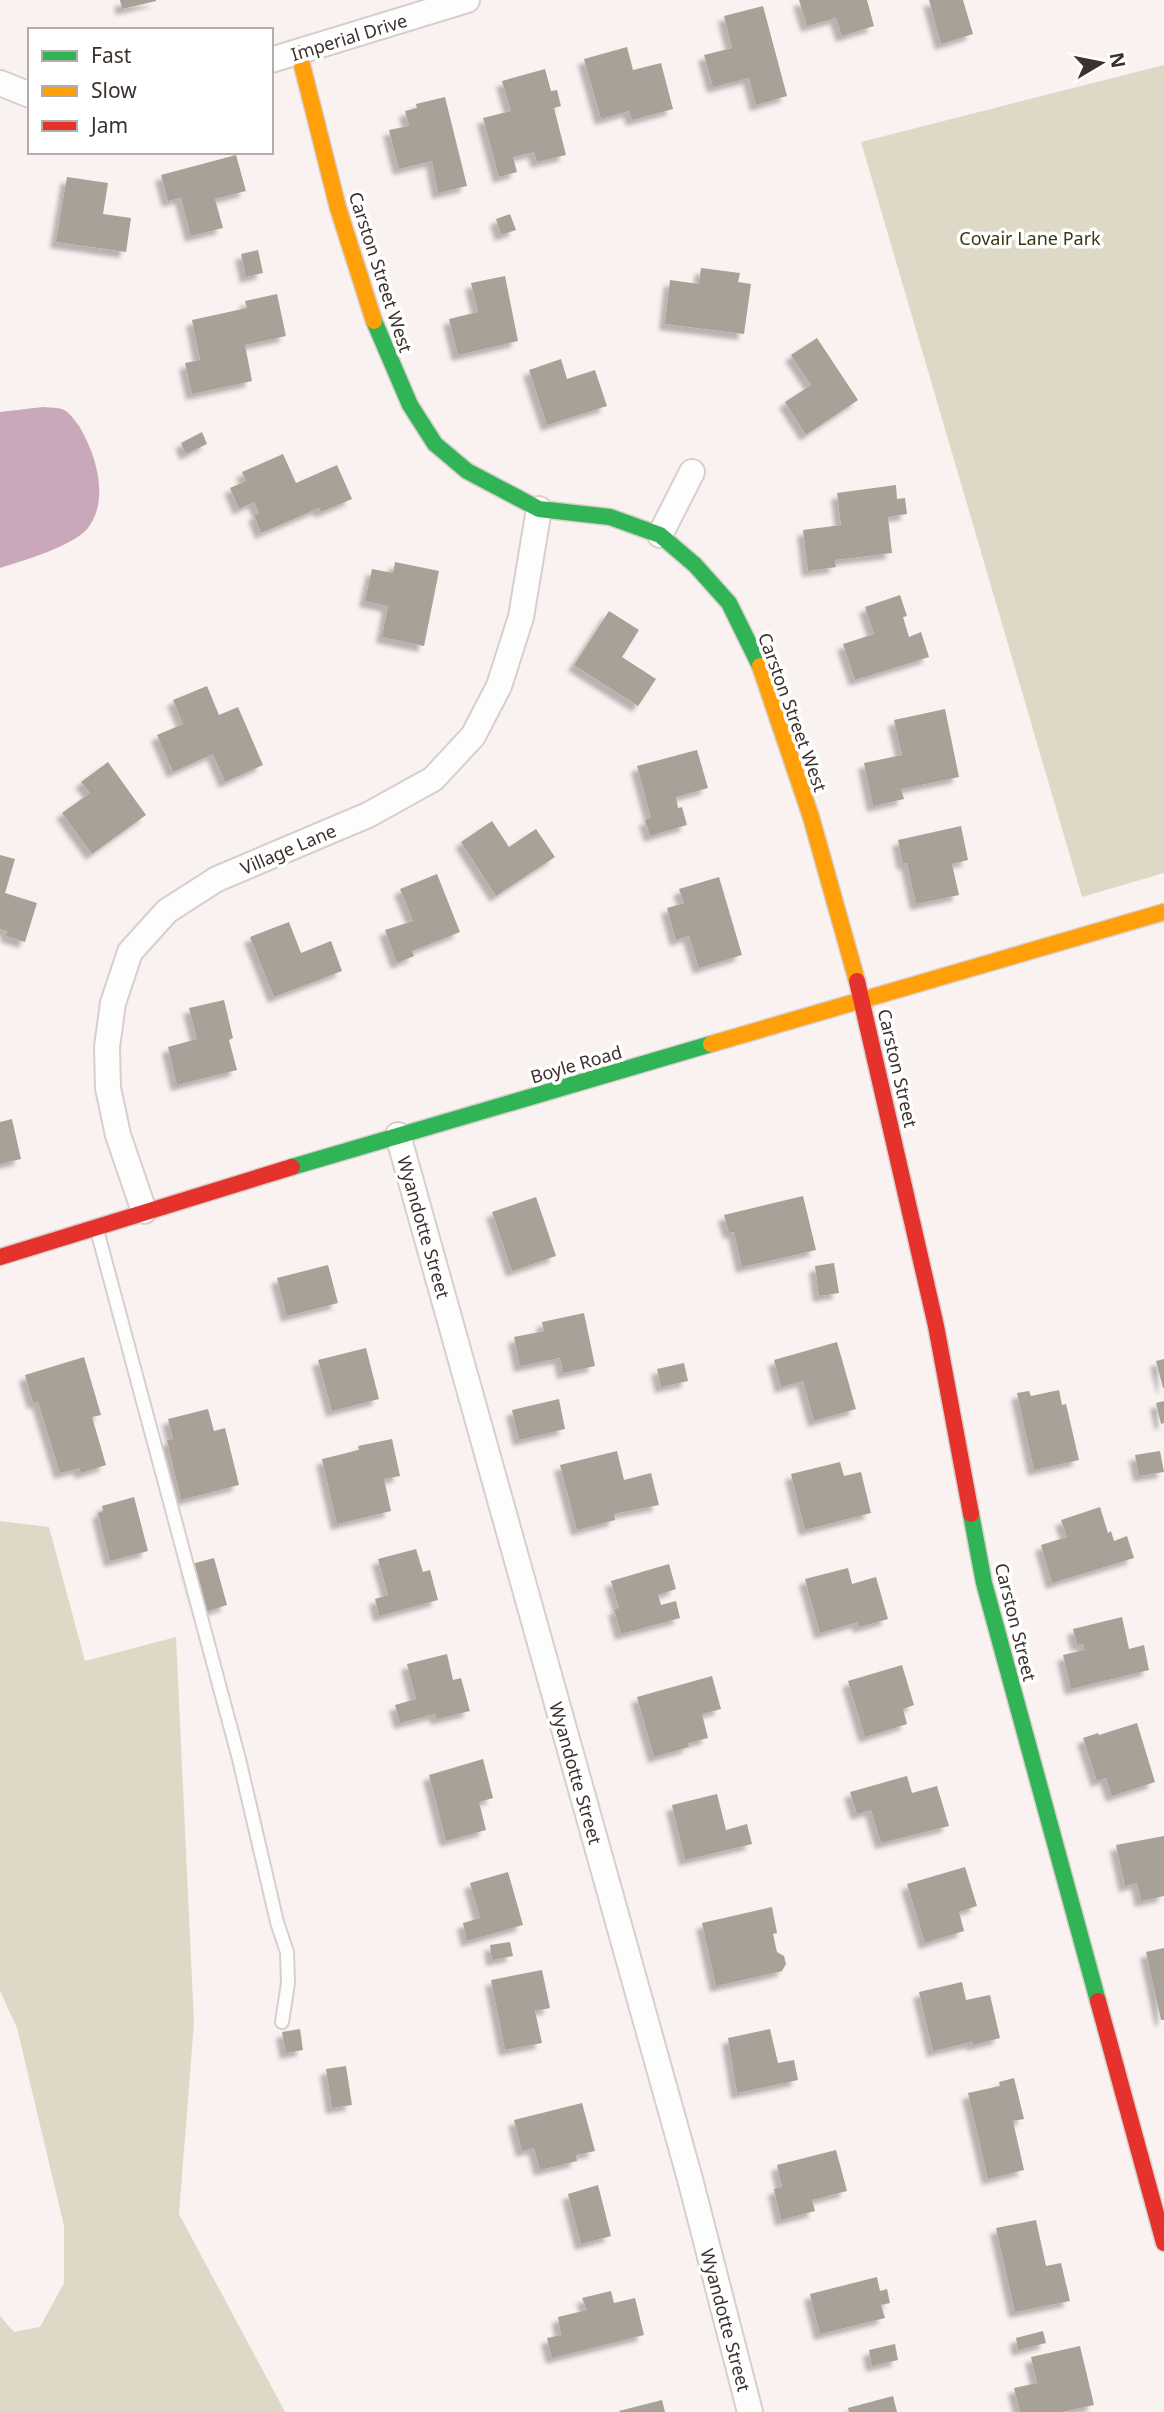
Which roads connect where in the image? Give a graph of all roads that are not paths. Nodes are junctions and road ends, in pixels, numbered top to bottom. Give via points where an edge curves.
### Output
1 (467, 0) edge
2 (299, 53) junction
3 (273, 60) edge
4 (0, 83) edge
5 (28, 93) edge
6 (692, 472) dead end
7 (539, 509) junction
8 (660, 536) junction
9 (1164, 912) edge
10 (863, 1002) junction
11 (398, 1135) junction
12 (144, 1211) junction
13 (96, 1226) junction
14 (0, 1257) edge
15 (282, 2022) dead end
16 (1164, 2243) edge
17 (750, 2412) edge

1 - 2 street, Imperial Drive
2 - 3 street, Imperial Drive
2 - 7 street, Carston Street West via 362,288 410,405 435,444 467,471
4 - 5 street
6 - 8 street
7 - 8 street, Carston Street West via 610,517
7 - 12 street, Village Lane via 521,617 503,675 465,745 433,779 368,815 217,879 167,911 130,953 113,1003 108,1088 118,1135
8 - 10 street, Carston Street West via 695,565 729,603 757,659 811,817
9 - 10 street, Boyle Road
10 - 11 street, Boyle Road
10 - 16 street, Carston Street via 936,1326 984,1583
11 - 12 street, Boyle Road
11 - 17 street, Wyandotte Street via 690,2179
12 - 13 street, Boyle Road
13 - 14 street, Boyle Road
13 - 15 lane via 287,1952

